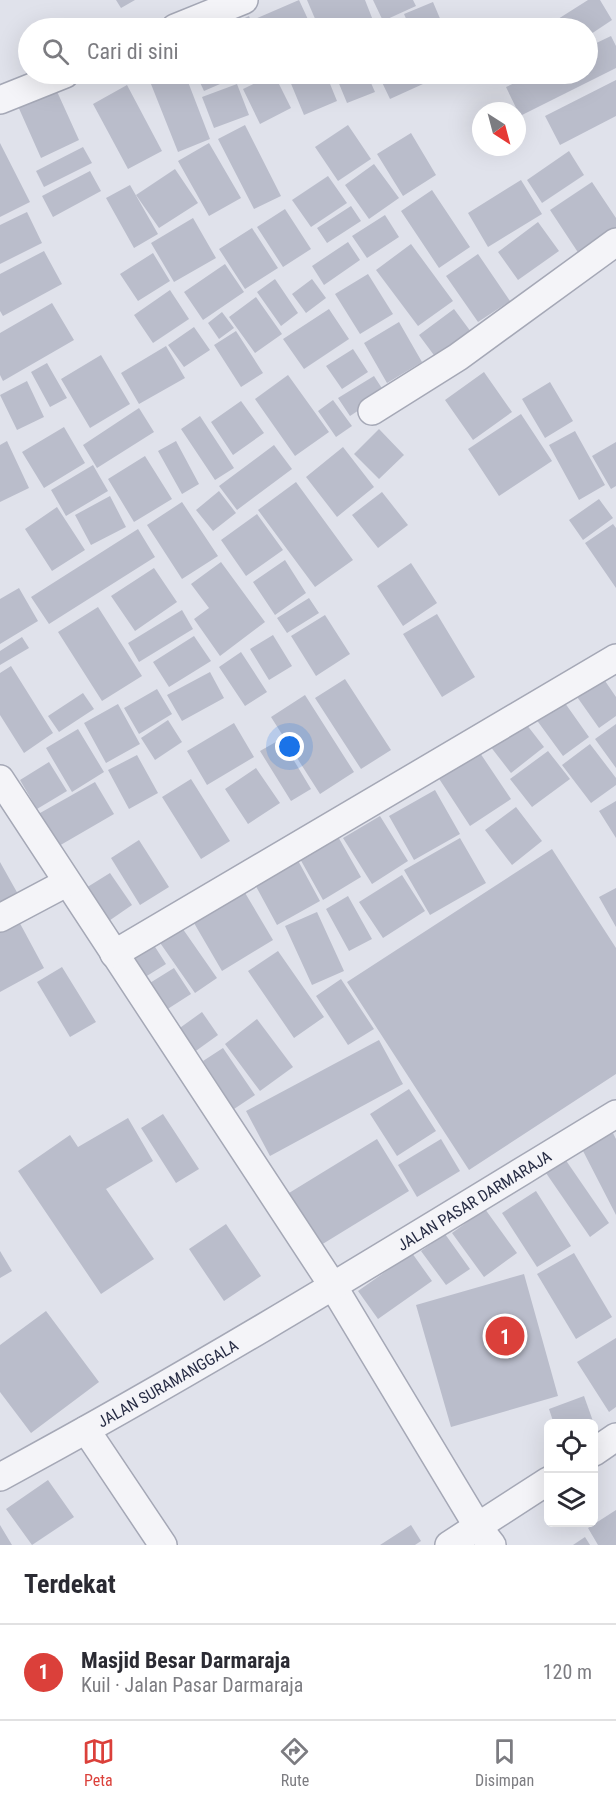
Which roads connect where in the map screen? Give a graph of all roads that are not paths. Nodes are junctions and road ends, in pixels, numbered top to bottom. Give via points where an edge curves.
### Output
1 (244, 0) edge
2 (200, 18) edge
3 (40, 84) edge
4 (0, 100) edge
5 (616, 242) edge
6 (372, 411) dead end
7 (616, 658) edge
8 (0, 779) edge
9 (66, 883) junction
10 (0, 918) edge
11 (114, 954) junction
12 (616, 1114) edge
13 (333, 1286) junction
14 (86, 1430) junction
15 (616, 1437) edge
16 (598, 1449) edge
17 (0, 1477) edge
18 (544, 1485) edge
19 (485, 1536) edge
20 (163, 1545) edge
21 (449, 1545) edge

1 - 2 street
3 - 4 street
5 - 6 street via 458,357
7 - 11 street
8 - 9 street
9 - 10 street
9 - 11 street
11 - 13 street
12 - 13 street, JALAN PASAR DARMARAJA
13 - 14 street, JALAN SURAMANGGALA
13 - 19 street
14 - 17 street, JALAN SURAMANGGALA
14 - 20 street
15 - 16 street
18 - 19 street
19 - 21 street

